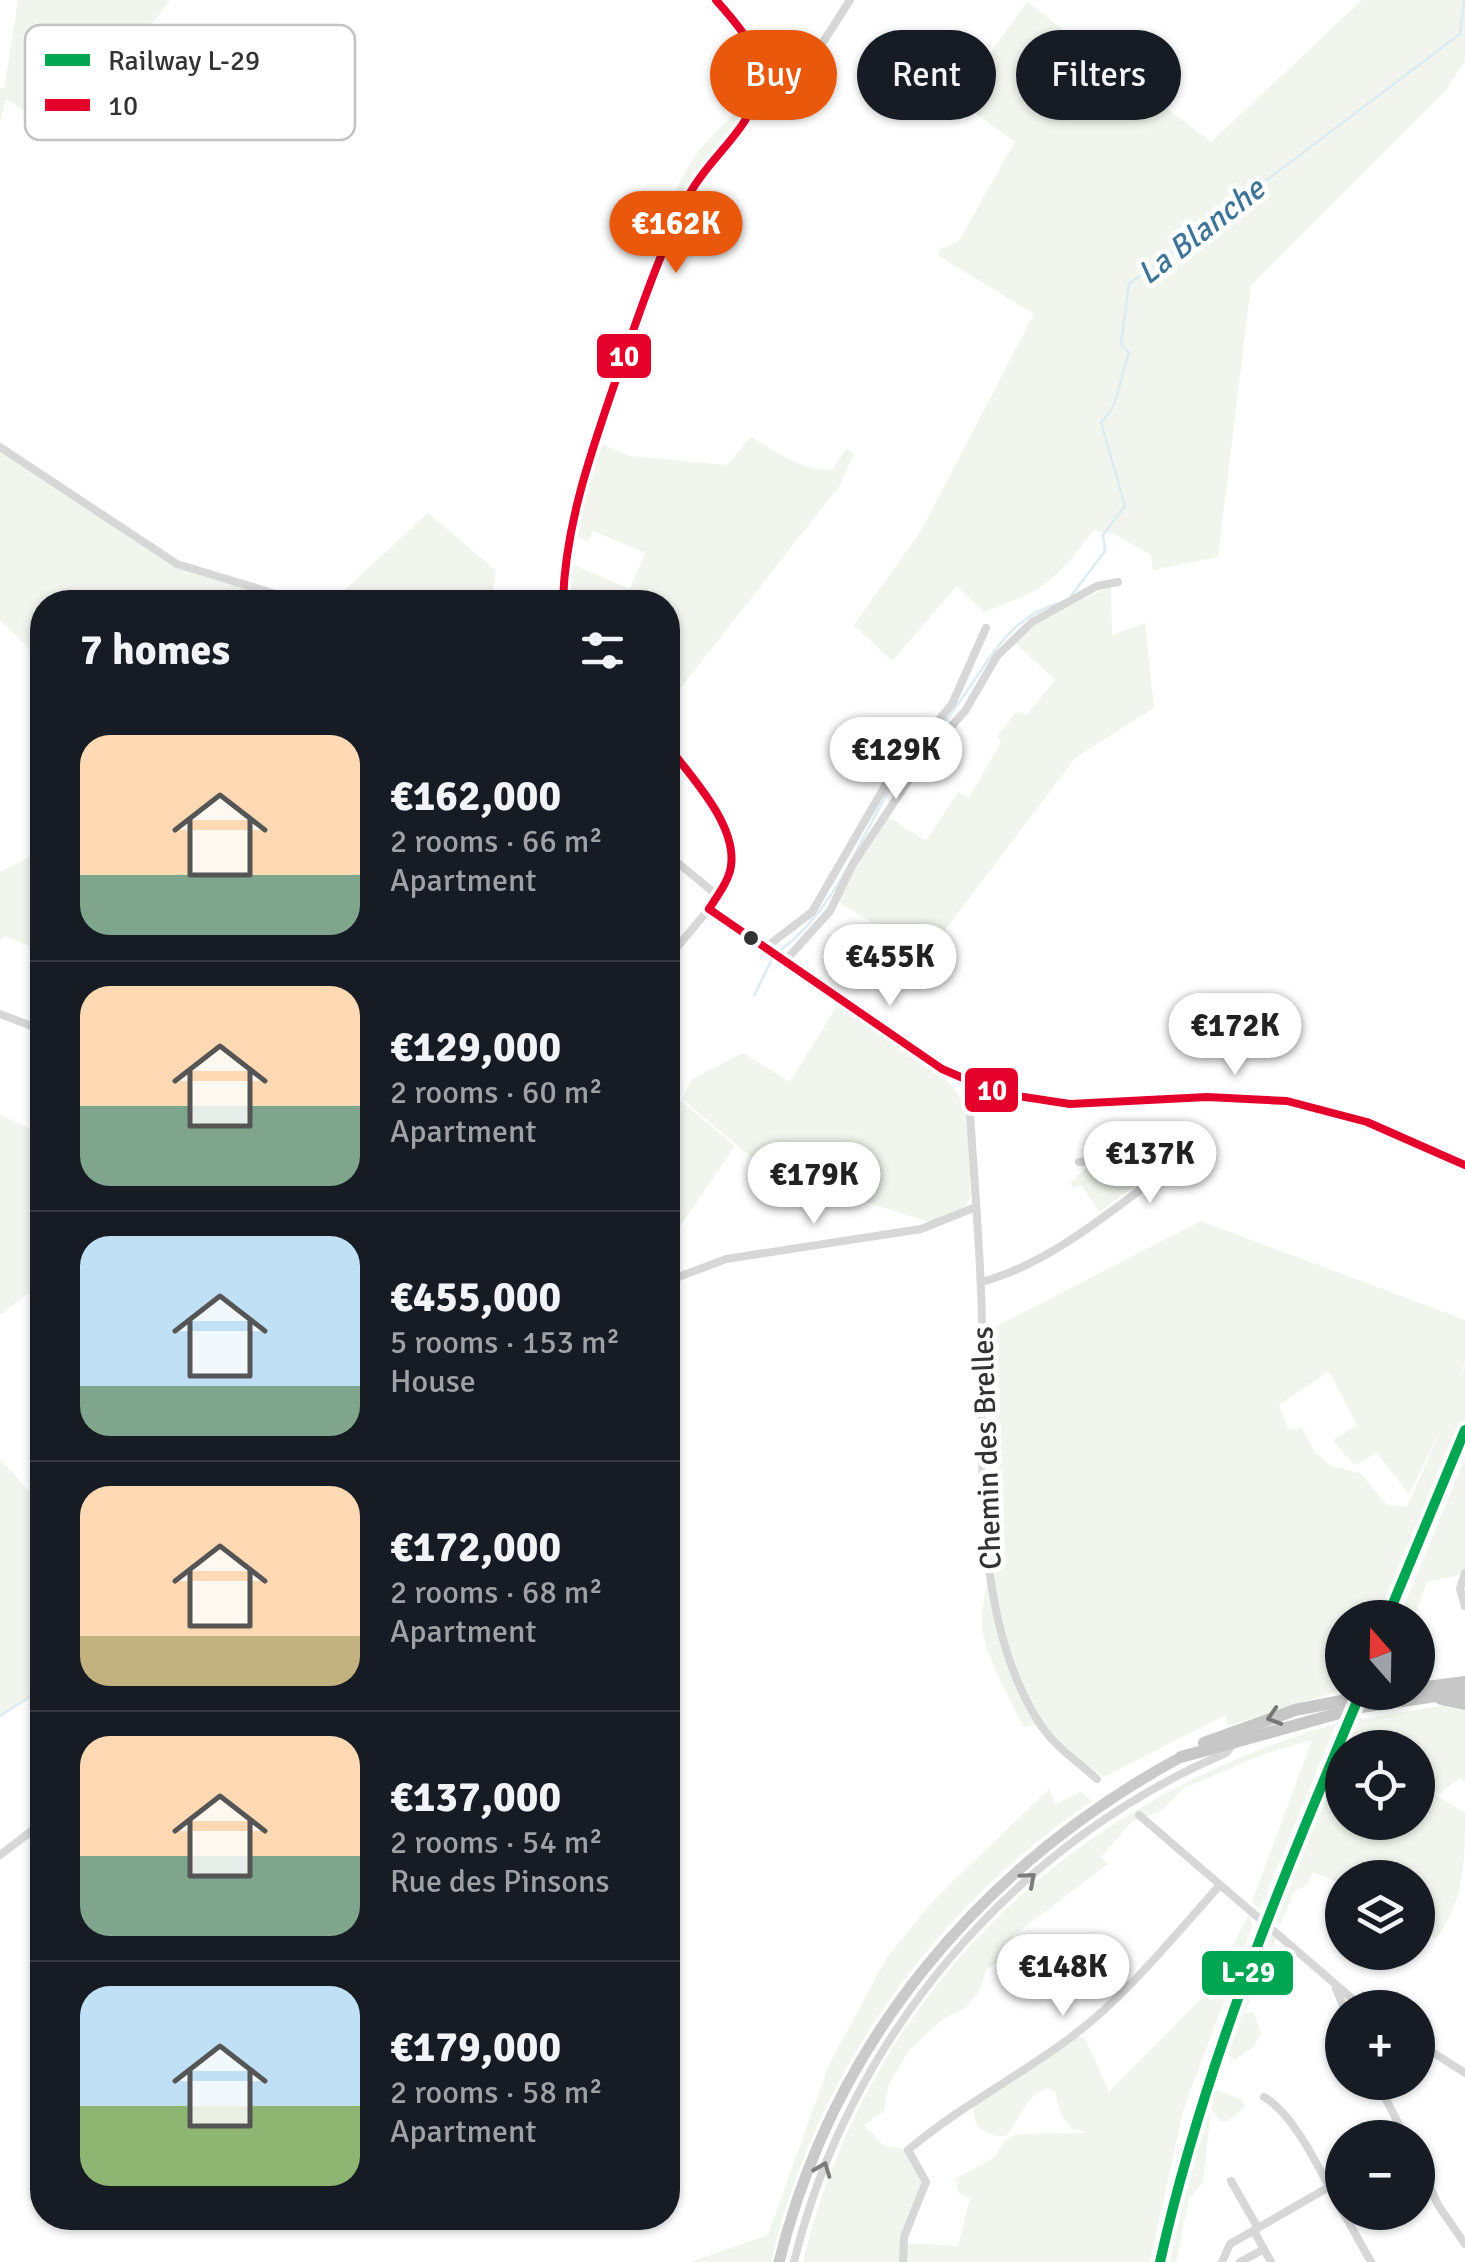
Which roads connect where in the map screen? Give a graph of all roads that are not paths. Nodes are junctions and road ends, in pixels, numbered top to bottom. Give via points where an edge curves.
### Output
1 (716, 0) edge
2 (850, 0) edge
3 (738, 30) edge
4 (831, 30) edge
5 (741, 120) edge
6 (0, 447) edge
7 (1118, 582) dead end
8 (263, 590) edge
9 (562, 590) edge
10 (986, 628) dead end
11 (680, 764) edge
12 (680, 865) edge
13 (717, 895) junction
14 (709, 909) junction
15 (680, 944) edge
16 (776, 953) junction
17 (0, 1014) edge
18 (30, 1025) edge
19 (978, 1086) junction
20 (1079, 1162) dead end
21 (1465, 1165) edge
22 (976, 1207) junction
23 (680, 1276) edge
24 (981, 1282) junction
25 (1465, 1573) edge
26 (1465, 1606) edge
27 (1465, 1682) edge
28 (1435, 1689) edge
29 (1435, 1692) edge
30 (1465, 1692) edge
31 (1435, 1696) edge
32 (1465, 1704) edge
33 (1325, 1705) edge
34 (1347, 1710) edge
35 (1234, 1744) junction
36 (1180, 1757) junction
37 (1097, 1779) dead end
38 (1139, 1815) dead end
39 (30, 1833) edge
40 (0, 1855) edge
41 (1220, 1885) junction
42 (1334, 1982) junction
43 (1337, 1990) edge
44 (1343, 1990) edge
45 (1435, 2054) edge
46 (1465, 2074) edge
47 (1264, 2097) dead end
48 (1325, 2180) edge
49 (1231, 2182) dead end
50 (1325, 2188) edge
51 (1435, 2198) edge
52 (1256, 2229) junction
53 (1353, 2230) edge
54 (1465, 2244) edge
55 (1264, 2249) junction
56 (779, 2262) edge
57 (794, 2262) edge
58 (902, 2262) edge
59 (1222, 2262) edge
60 (1240, 2262) edge
61 (1271, 2262) edge
62 (1370, 2262) edge

1 - 3 street
2 - 4 street
5 - 9 street via 700,176 665,249 577,506 562,560
6 - 8 street via 177,564
7 - 16 street via 1097,586 1032,622 997,656 965,711 924,757 852,864 830,912
10 - 16 street via 952,704 889,778 812,912
11 - 13 street via 728,838 731,868
12 - 13 street
13 - 14 street
14 - 15 street
14 - 16 street
16 - 19 street via 926,1059
17 - 18 street
19 - 21 street via 1070,1104 1207,1097 1288,1102 1367,1122
19 - 22 street, Chemin des Brelles via 970,1111
20 - 24 street via 1166,1154 1172,1166 1096,1223
22 - 23 street via 911,1232 726,1259
22 - 24 street, Chemin des Brelles
24 - 37 street, Chemin des Brelles via 984,1494 1000,1627 1042,1727
25 - 26 street
27 - 28 highway
29 - 30 highway
31 - 32 highway
33 -> 36 highway via 1274,1716
34 - 35 highway
35 - 36 highway
57 -> 35 street via 818,2182 854,2100 944,1964 1018,1888 1095,1825
36 - 56 main road via 1060,1833 931,1958 845,2086 810,2162
38 - 41 street
39 - 40 street
41 - 42 street
41 - 58 street via 1074,2035 952,2113 908,2150 926,2182 904,2237
42 - 43 street
42 - 44 street
45 - 46 street
47 - 48 street
49 - 52 street
50 - 52 street
51 - 54 street
52 - 55 street
52 - 59 street via 1226,2248
53 - 62 street
55 - 60 street
55 - 61 street

